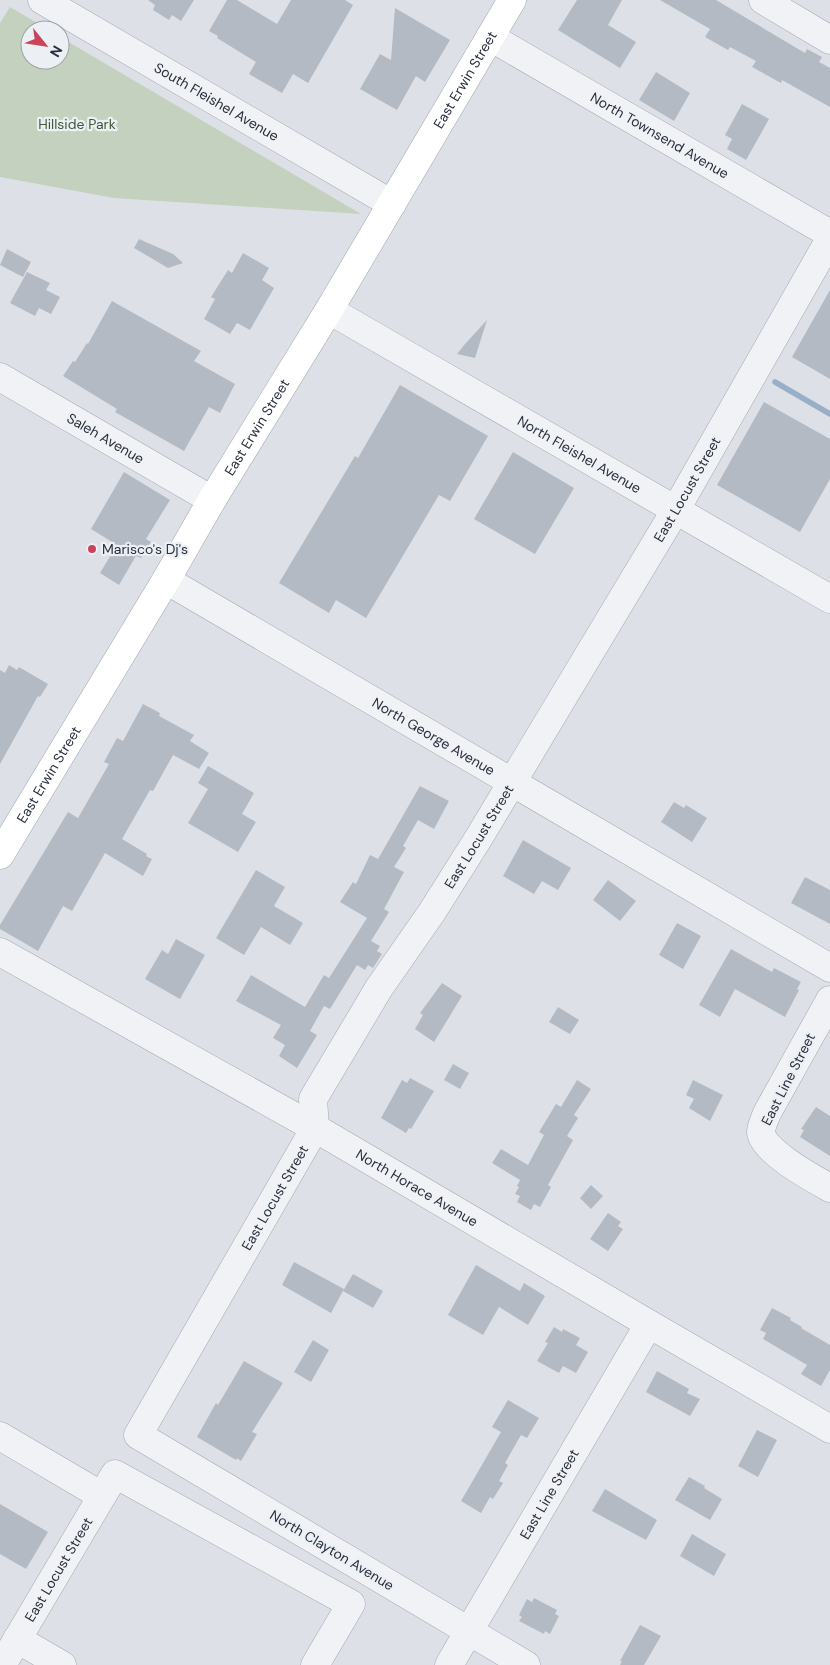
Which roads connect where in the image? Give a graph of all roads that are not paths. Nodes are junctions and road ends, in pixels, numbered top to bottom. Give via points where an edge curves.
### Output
1 (42, 0) edge
2 (512, 0) edge
3 (763, 0) edge
4 (490, 37) junction
5 (830, 40) edge
6 (392, 204) junction
7 (830, 234) edge
8 (830, 239) edge
9 (329, 310) junction
10 (0, 377) edge
11 (212, 500) junction
12 (676, 511) junction
13 (166, 580) junction
14 (830, 599) edge
15 (512, 781) junction
16 (0, 855) edge
17 (0, 952) edge
18 (830, 968) edge
19 (830, 1000) edge
20 (315, 1128) junction
21 (830, 1188) edge
22 (649, 1324) junction
23 (830, 1429) edge
24 (138, 1435) joint
25 (0, 1436) edge
26 (108, 1485) junction
27 (468, 1632) junction
28 (17, 1639) junction
29 (2, 1665) edge
30 (62, 1665) edge
31 (315, 1665) edge
32 (448, 1665) edge
33 (526, 1665) edge

1 - 6 street, South Fleishel Avenue
2 - 4 main road, East Erwin Street
3 - 5 street
4 - 6 main road, East Erwin Street
4 - 7 street, North Townsend Avenue
6 - 9 main road, East Erwin Street
8 - 12 street, East Locust Street
9 - 11 main road, East Erwin Street
9 - 12 street, North Fleishel Avenue
10 - 11 street, Saleh Avenue
11 - 13 main road, East Erwin Street
12 - 14 street, North Fleishel Avenue
12 - 15 street, East Locust Street
13 - 15 street, North George Avenue
13 - 16 main road, East Erwin Street
15 - 18 street, North George Avenue
15 - 20 street, East Locust Street via 432,912 378,988 313,1099
17 - 20 street, North Horace Avenue
19 - 21 street, East Line Street via 767,1113 761,1131 764,1140 791,1165
20 - 22 street, North Horace Avenue
20 - 24 street, East Locust Street
22 - 23 street, North Horace Avenue
22 - 27 street, East Line Street
24 - 27 street, North Clayton Avenue
25 - 26 street
26 - 28 street, East Locust Street
26 - 31 street via 351,1604
27 - 32 street, East Line Street
27 - 33 street, North Clayton Avenue
28 - 29 street, East Locust Street
28 - 30 street

